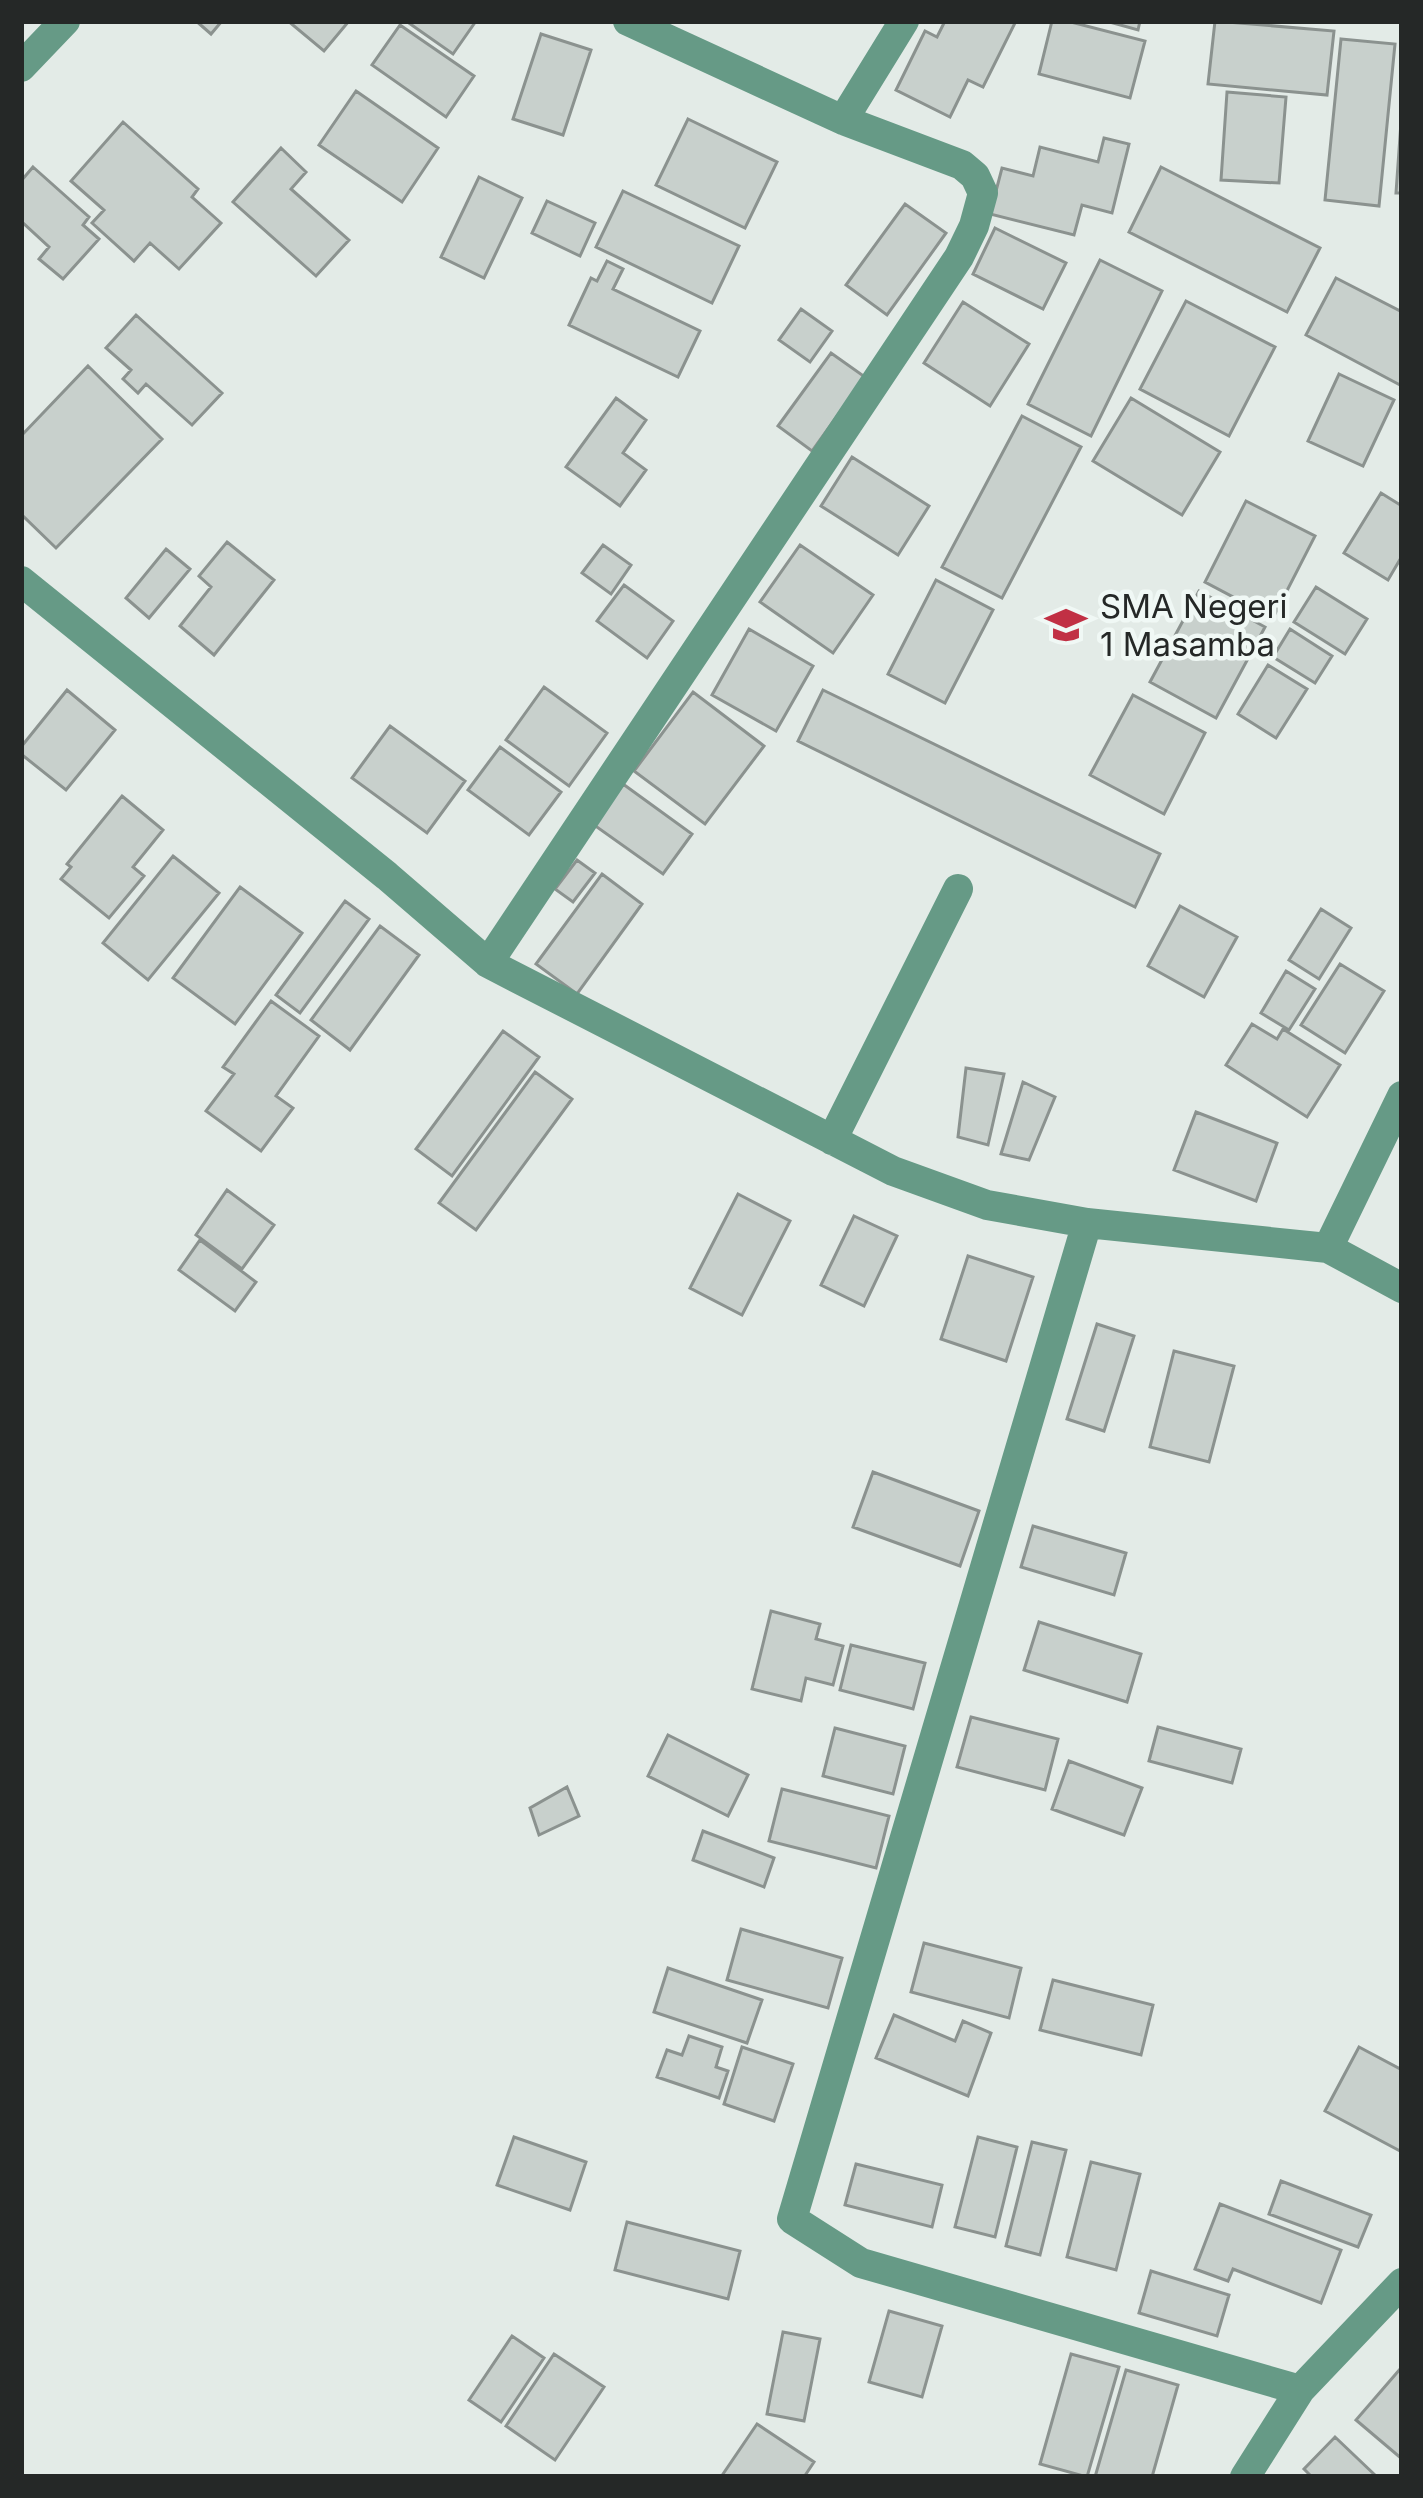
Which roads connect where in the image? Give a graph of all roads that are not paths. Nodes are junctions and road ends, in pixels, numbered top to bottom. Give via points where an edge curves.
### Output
1 (65, 21) edge
2 (628, 21) edge
3 (904, 21) edge
4 (21, 67) edge
5 (843, 120) junction
6 (21, 581) edge
7 (958, 889) dead end
8 (488, 963) junction
9 (1402, 1096) edge
10 (832, 1140) junction
11 (1087, 1223) junction
12 (1328, 1248) junction
13 (1402, 1288) edge
14 (1402, 2283) edge
15 (1300, 2390) junction
16 (1245, 2477) edge

1 - 4 street
2 - 5 street
3 - 5 street
5 - 8 street via 962,165 983,193 974,226
6 - 8 street
7 - 10 street
8 - 10 street
9 - 12 street
10 - 11 street via 987,1205
11 - 12 street
11 - 15 street via 792,2219 861,2263
12 - 13 street
14 - 15 street
15 - 16 street

